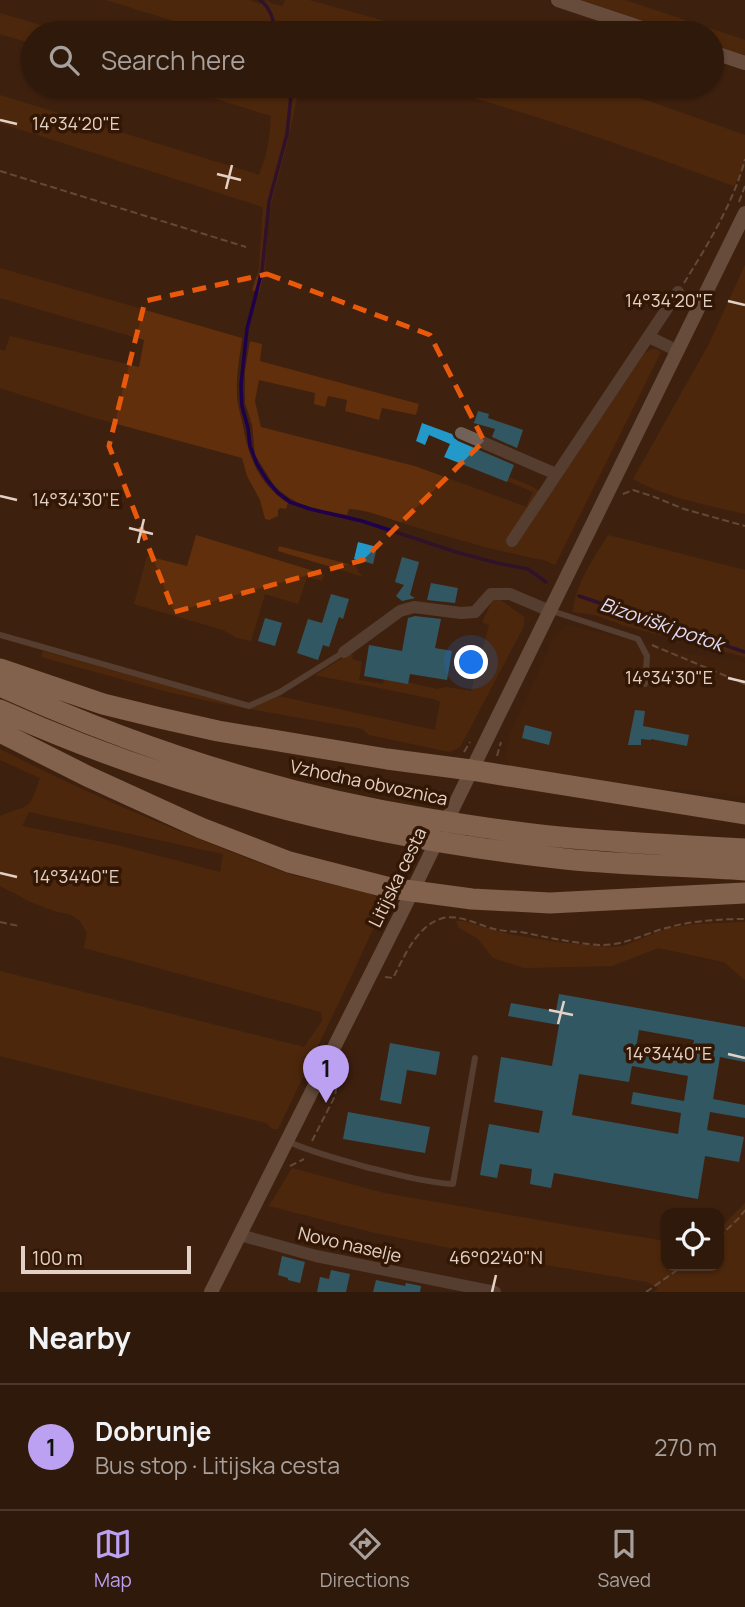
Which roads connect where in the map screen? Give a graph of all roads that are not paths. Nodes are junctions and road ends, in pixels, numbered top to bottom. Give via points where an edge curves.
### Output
1 (558, 0) edge
2 (621, 21) edge
3 (724, 56) edge
4 (745, 63) edge
5 (741, 209) edge
6 (678, 292) road end
7 (649, 337) junction
8 (678, 351) junction
9 (461, 433) dead end
10 (556, 474) junction
11 (512, 541) dead end
12 (550, 611) junction
13 (0, 635) edge
14 (344, 652) joint
15 (0, 669) edge
16 (645, 684) dead end
17 (0, 686) edge
18 (0, 709) edge
19 (0, 732) edge
20 (471, 770) junction
21 (745, 814) edge
22 (745, 849) edge
23 (745, 870) edge
24 (412, 891) junction
25 (745, 893) edge
26 (475, 1058) dead end
27 (287, 1141) junction
28 (240, 1235) junction
29 (211, 1292) edge
30 (495, 1292) edge

1 - 2 main road
3 - 4 main road
5 - 8 main road, Litijska cesta
6 - 7 street
7 - 8 street
7 - 10 street
8 - 12 main road, Litijska cesta
9 - 10 street
10 - 11 street
12 - 14 street via 510,594 491,594 475,612 414,607 400,611
12 - 16 lane via 638,639 647,656
12 - 20 main road, Litijska cesta
13 - 14 lane via 249,706
15 - 20 highway via 103,704 218,731
17 - 22 highway, Vzhodna obvoznica via 150,747 347,803 569,838
18 - 23 highway via 154,771 329,821 567,859
19 - 24 highway via 144,803 258,851
20 - 21 highway
20 - 24 main road, Litijska cesta
24 - 25 highway via 550,903
24 - 27 main road, Litijska cesta
26 - 27 lane via 453,1184 398,1175
27 - 28 main road, Litijska cesta
28 - 29 main road, Litijska cesta
28 - 30 street, Novo naselje

